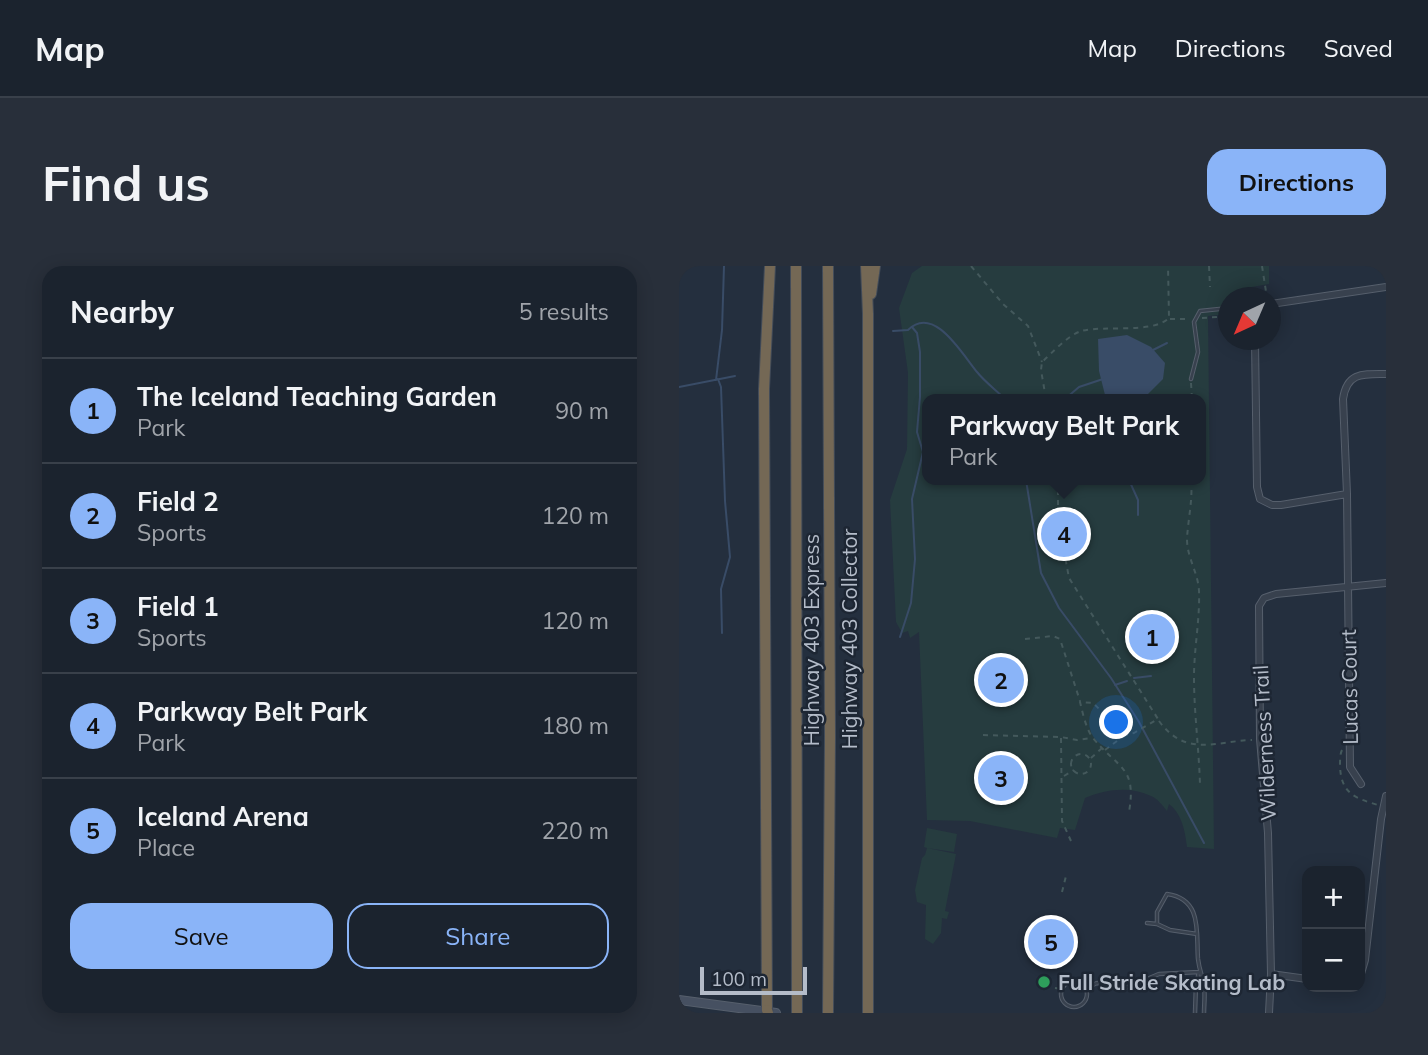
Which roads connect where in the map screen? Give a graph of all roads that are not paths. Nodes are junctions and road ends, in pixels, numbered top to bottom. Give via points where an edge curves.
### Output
1 (763, 266) edge
2 (769, 266) edge
3 (796, 266) edge
4 (828, 266) edge
5 (866, 266) edge
6 (875, 266) edge
7 (1386, 287) edge
8 (1281, 303) edge
9 (1218, 309) edge
10 (868, 314) junction
11 (1255, 350) edge
12 (1386, 374) edge
13 (1191, 379) road end
14 (764, 389) junction
15 (1347, 494) junction
16 (1386, 583) edge
17 (1347, 586) junction
18 (1361, 783) dead end
19 (1386, 796) edge
20 (1147, 923) dead end
21 (1157, 923) junction
22 (1197, 934) junction
23 (1365, 960) edge
24 (1199, 972) junction
25 (1271, 974) junction
26 (1302, 978) edge
27 (1086, 988) junction
28 (679, 1000) edge
29 (769, 1010) edge
30 (797, 1010) edge
31 (1076, 1010) edge
32 (828, 1013) edge
33 (868, 1013) edge
34 (1195, 1013) edge
35 (1204, 1013) edge
36 (1269, 1013) edge

1 - 14 highway
2 - 14 highway
3 - 30 highway, Highway 403 Express
4 - 32 highway, Highway 403 Express
5 - 10 highway, Highway 403 Collector
6 - 10 highway
7 - 8 street
9 - 13 lane via 1200,311 1194,322 1198,352
10 - 33 highway, Highway 403 Collector
11 - 15 street via 1260,499 1281,505
12 - 15 street, Lucas Court via 1364,374 1345,387
14 - 29 highway
15 - 17 street, Lucas Court
16 - 17 street, Wilderness Trail
17 - 18 street, Lucas Court via 1350,766
17 - 25 street, Wilderness Trail via 1267,596 1260,602
19 - 23 street
20 - 21 lane
21 - 22 lane
21 - 22 lane via 1157,912 1167,894 1177,896 1192,909
22 - 24 lane
24 - 27 lane via 1159,974 1123,989 1097,983
24 - 34 lane
24 - 35 lane via 1204,982
25 - 26 street
25 - 36 street, Wilderness Trail
27 - 31 lane via 1086,1000
27 - 31 lane via 1072,981 1062,989 1065,1004
28 - 29 street

